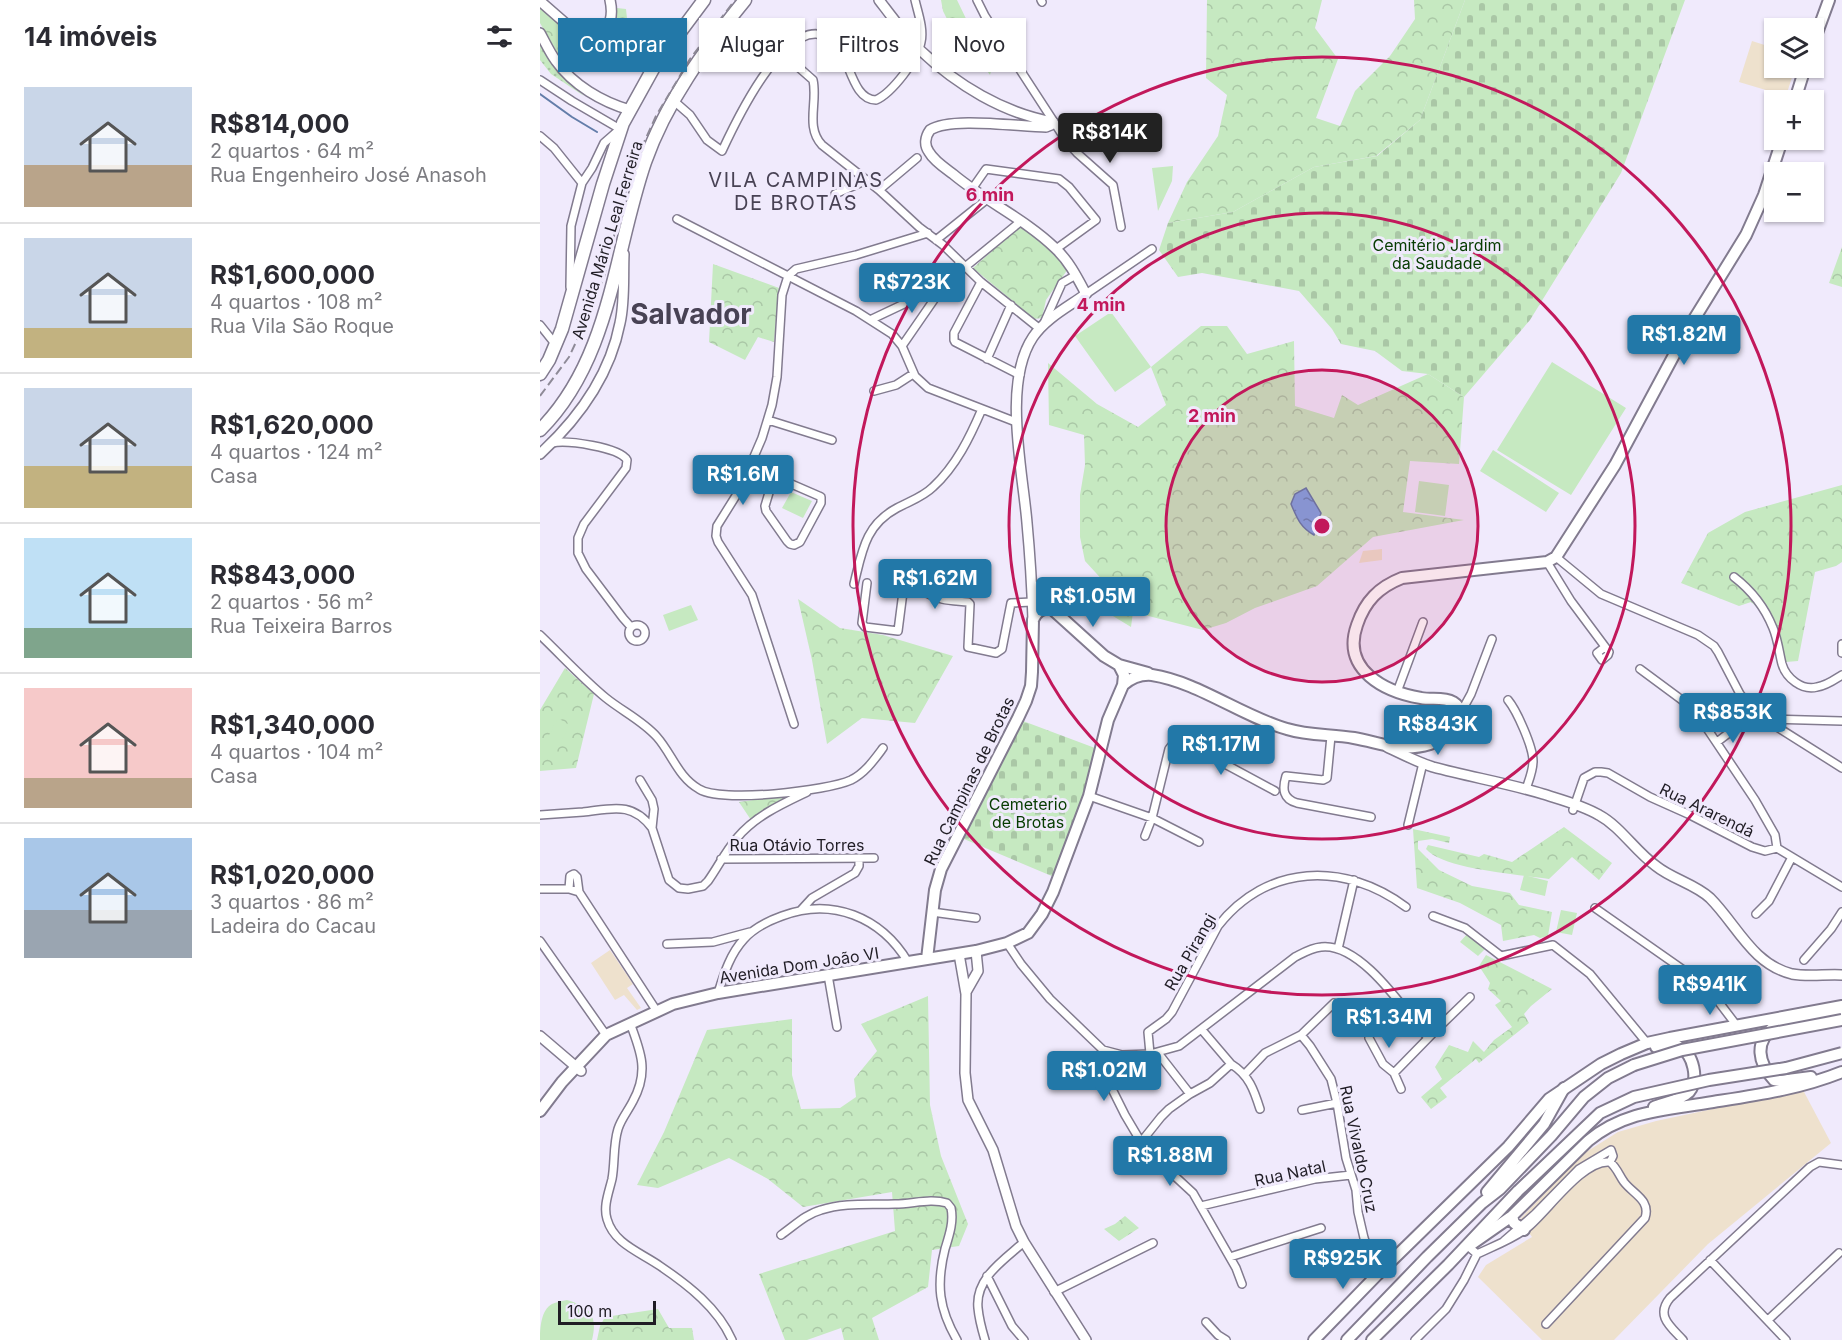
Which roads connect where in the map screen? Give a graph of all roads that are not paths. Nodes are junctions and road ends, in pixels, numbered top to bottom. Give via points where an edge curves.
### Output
1 (610, 0) edge
2 (704, 0) edge
3 (745, 0) edge
4 (879, 0) edge
5 (915, 0) edge
6 (977, 0) edge
7 (1829, 0) edge
8 (540, 1) edge
9 (894, 18) edge
10 (918, 18) edge
11 (1822, 18) edge
12 (920, 26) edge
13 (540, 33) edge
14 (920, 45) edge
15 (920, 50) edge
16 (766, 72) edge
17 (804, 72) edge
18 (851, 72) edge
19 (904, 72) edge
20 (540, 80) edge
21 (674, 101) junction
22 (630, 110) junction
23 (1053, 122) junction
24 (620, 129) junction
25 (540, 136) edge
26 (1779, 150) edge
27 (917, 158) dead end
28 (867, 180) junction
29 (582, 183) junction
30 (972, 189) junction
31 (879, 190) junction
32 (835, 194) dead end
33 (986, 200) junction
34 (677, 219) dead end
35 (1020, 222) junction
36 (1121, 227) dead end
37 (928, 233) junction
38 (624, 239) junction
39 (936, 240) junction
40 (1056, 249) junction
41 (1152, 249) dead end
42 (962, 264) junction
43 (1076, 275) junction
44 (788, 276) junction
45 (981, 282) junction
46 (944, 285) junction
47 (1086, 294) junction
48 (570, 301) junction
49 (1011, 305) junction
50 (870, 320) junction
51 (540, 325) edge
52 (1042, 327) junction
53 (556, 345) junction
54 (902, 346) junction
55 (987, 358) junction
56 (540, 374) edge
57 (913, 374) junction
58 (1020, 375) junction
59 (874, 391) dead end
60 (982, 409) junction
61 (768, 420) junction
62 (1016, 422) junction
63 (567, 428) junction
64 (540, 430) edge
65 (832, 440) dead end
66 (552, 443) junction
67 (578, 443) junction
68 (540, 454) edge
69 (750, 466) junction
70 (774, 476) junction
71 (1552, 559) junction
72 (1734, 577) dead end
73 (1031, 582) junction
74 (867, 583) dead end
75 (854, 584) dead end
76 (1032, 602) junction
77 (1052, 609) junction
78 (1033, 620) junction
79 (1423, 622) dead end
80 (632, 627) dead end
81 (540, 635) edge
82 (1492, 639) dead end
83 (1842, 644) edge
84 (1605, 647) dead end
85 (1842, 653) edge
86 (1119, 665) junction
87 (1640, 669) dead end
88 (1152, 675) junction
89 (1842, 675) edge
90 (1123, 685) junction
91 (1397, 692) junction
92 (1471, 694) junction
93 (1448, 700) junction
94 (1508, 700) dead end
95 (1755, 713) junction
96 (1460, 714) junction
97 (1767, 719) junction
98 (1842, 721) edge
99 (794, 724) dead end
100 (1331, 736) junction
101 (1717, 742) junction
102 (1387, 747) junction
103 (883, 748) dead end
104 (1423, 763) junction
105 (1842, 768) edge
106 (640, 780) dead end
107 (1526, 789) junction
108 (812, 790) junction
109 (1275, 790) dead end
110 (1089, 796) junction
111 (1574, 807) junction
112 (540, 815) edge
113 (1371, 817) dead end
114 (1152, 818) junction
115 (1408, 825) dead end
116 (652, 828) junction
117 (1145, 836) dead end
118 (1198, 842) dead end
119 (1777, 848) junction
120 (1792, 857) junction
121 (859, 858) junction
122 (874, 858) dead end
123 (721, 859) junction
124 (1354, 880) junction
125 (1842, 887) edge
126 (540, 889) edge
127 (568, 889) junction
128 (579, 892) junction
129 (1406, 907) dead end
130 (1595, 908) dead end
131 (801, 909) junction
132 (932, 912) junction
133 (1842, 912) edge
134 (1756, 914) dead end
135 (1433, 916) dead end
136 (976, 918) dead end
137 (752, 931) junction
138 (540, 942) edge
139 (1007, 943) junction
140 (667, 944) dead end
141 (1338, 949) junction
142 (976, 951) junction
143 (959, 954) junction
144 (927, 959) junction
145 (1804, 960) dead end
146 (908, 962) junction
147 (828, 975) junction
148 (964, 975) junction
149 (976, 975) junction
150 (1842, 975) edge
151 (718, 993) junction
152 (966, 994) junction
153 (1470, 997) dead end
154 (1334, 1003) dead end
155 (1842, 1006) edge
156 (656, 1010) junction
157 (1842, 1013) edge
158 (1842, 1020) edge
159 (630, 1023) junction
160 (1737, 1026) junction
161 (837, 1027) dead end
162 (1202, 1030) junction
163 (606, 1035) junction
164 (1301, 1035) junction
165 (540, 1036) edge
166 (1369, 1038) dead end
167 (1428, 1038) junction
168 (1647, 1043) junction
169 (1103, 1050) junction
170 (1631, 1050) junction
171 (1158, 1053) junction
172 (1842, 1053) edge
173 (1150, 1054) junction
174 (1231, 1064) junction
175 (578, 1069) junction
176 (1840, 1072) edge
177 (1394, 1073) junction
178 (1245, 1074) junction
179 (1564, 1088) junction
180 (1401, 1089) dead end
181 (1190, 1094) junction
182 (1337, 1103) junction
183 (1260, 1109) dead end
184 (1302, 1110) dead end
185 (540, 1112) edge
186 (1638, 1114) junction
187 (1141, 1142) junction
188 (1610, 1162) junction
189 (1842, 1166) edge
190 (1351, 1175) junction
191 (1482, 1203) junction
192 (1201, 1206) junction
193 (1512, 1216) junction
194 (1321, 1228) dead end
195 (1522, 1228) junction
196 (781, 1235) dead end
197 (1024, 1242) junction
198 (1153, 1243) dead end
199 (1473, 1250) junction
200 (1839, 1253) dead end
201 (1230, 1257) junction
202 (1710, 1260) junction
203 (1448, 1265) junction
204 (1377, 1275) junction
205 (987, 1276) junction
206 (1242, 1284) dead end
207 (1054, 1292) junction
208 (1768, 1320) junction
209 (1206, 1322) dead end
210 (1546, 1324) dead end
211 (732, 1340) edge
212 (957, 1340) edge
213 (985, 1340) edge
214 (1024, 1340) edge
215 (1086, 1340) edge
216 (1226, 1340) edge
217 (1314, 1340) edge
218 (1347, 1340) edge
219 (1372, 1340) edge
220 (1415, 1340) edge
221 (1683, 1340) edge
222 (1786, 1340) edge

1 - 8 street via 611,20 607,29 588,38 580,36
2 - 22 highway, Avenida Mário Leal Ferreira via 654,68
3 - 21 highway, Avenida Mário Leal Ferreira
4 - 9 street
5 - 10 street
6 - 23 street
7 - 11 main road
12 - 14 street
13 - 22 street via 564,72 604,100
15 - 23 street via 981,96
16 - 21 street via 737,118 722,151 707,140 690,115
17 - 28 street via 814,82 816,139
18 - 19 street via 860,92 867,99 876,100
20 - 24 street
21 - 38 highway, Avenida Mário Leal Ferreira via 645,164
22 - 24 highway, Avenida Mário Leal Ferreira
23 - 30 street via 1046,127 973,123 930,130 926,139 928,152
23 - 36 street via 1077,153 1113,184
24 - 29 street via 604,143
24 - 48 highway, Avenida Mário Leal Ferreira
25 - 29 street
26 - 71 main road via 1746,235 1691,323 1615,465
27 - 31 street
28 - 31 street
28 - 32 street
29 - 48 street via 571,226
30 - 33 street
30 - 40 street via 986,169 1064,183 1096,220
31 - 37 street
33 - 35 street
33 - 39 street
34 - 44 street
35 - 40 street
35 - 42 street
37 - 39 street
37 - 44 street via 796,269
38 - 63 street via 623,302 618,332 596,387
38 - 64 highway, Avenida Mário Leal Ferreira via 586,363 563,403
39 - 42 street
40 - 43 street
41 - 47 street, Rua Campinas de Brotas
42 - 45 street
42 - 46 street
43 - 47 street
43 - 52 street via 1062,284
44 - 50 street
44 - 61 street via 781,304 776,384
45 - 49 street
45 - 55 street via 954,340
46 - 50 street
46 - 54 street
47 - 52 street, Rua Campinas de Brotas
48 - 53 highway, Avenida Mário Leal Ferreira
49 - 52 street
49 - 55 street
50 - 54 street
51 - 53 street
52 - 58 street, Rua Campinas de Brotas via 1029,344
53 - 56 highway, Avenida Mário Leal Ferreira
54 - 57 street
55 - 58 street
57 - 59 street via 896,385
57 - 60 street via 928,388
58 - 62 street, Rua Campinas de Brotas
60 - 62 street
60 - 75 street via 964,447 944,476 925,494 875,524 865,543
61 - 65 street
61 - 69 street
62 - 73 street, Rua Campinas de Brotas
63 - 66 street
63 - 67 street via 570,438
66 - 67 street
66 - 68 street
67 - 80 street via 621,454 627,460 626,468 580,531 578,546 586,569
69 - 70 street
69 - 99 street via 720,520 716,536 752,595
70 - 70 street via 766,511 787,542 797,545 822,499
71 - 84 street via 1571,601
71 - 91 main road via 1402,578 1372,596 1355,629 1356,657 1374,681
71 - 95 street via 1601,594 1698,635 1714,646
72 - 89 street via 1751,592 1773,627 1790,679 1815,688
73 - 76 street, Rua Campinas de Brotas
73 - 77 street
74 - 76 street via 862,623 865,627 898,631 903,592 921,591 944,600 968,602 967,645 996,653 1002,649 1011,603
76 - 78 street, Rua Campinas de Brotas
77 - 78 main road via 1040,610
77 - 86 main road via 1095,649
78 - 132 main road, Rua Campinas de Brotas via 1031,686 1026,701 946,858
79 - 91 street
81 - 108 street via 603,696 648,728 679,770 699,789 729,796
82 - 92 street
83 - 85 street
86 - 88 main road
86 - 90 main road
87 - 101 street via 1690,706
88 - 90 main road via 1137,676
88 - 100 main road via 1199,691 1281,728
90 - 110 main road, Avenida Dom João VI via 1108,720
91 - 93 main road
92 - 93 street
92 - 96 street
93 - 96 main road via 1457,705
94 - 107 street via 1533,756
95 - 97 street
95 - 101 street
96 - 102 main road via 1450,732 1433,743
97 - 98 street
97 - 105 street
100 - 102 main road
100 - 113 street via 1328,778 1286,776 1285,795 1297,803
101 - 119 street via 1776,835
102 - 104 street
103 - 108 street via 853,779
104 - 107 street
104 - 115 street
106 - 116 street via 652,800
107 - 111 street
108 - 123 street via 762,816 738,836
109 - 114 street via 1176,740 1169,749
110 - 114 street
110 - 139 main road, Avenida Dom João VI via 1042,914 1028,933
111 - 119 street, Rua Ararendá via 1584,778 1608,773 1752,848 1765,852
111 - 150 street via 1606,819 1646,859 1708,896 1750,948 1766,961 1792,974
112 - 116 street via 626,809
114 - 117 street
114 - 118 street
116 - 123 street via 665,874 680,888 703,886
119 - 120 street, Rua Ararendá
120 - 125 street, Rua Ararendá
120 - 134 street via 1769,901
121 - 122 street, Rua Otávio Torres
121 - 123 street, Rua Otávio Torres
121 - 131 street via 855,873 812,898
124 - 129 street via 1380,890
124 - 141 street
124 - 173 street, Rua Pirangi via 1330,875 1280,881 1237,906 1208,942 1172,1012 1148,1032
126 - 127 street
127 - 128 street
127 - 128 street via 574,874
128 - 156 street
130 - 160 street via 1695,978
131 - 137 street
131 - 146 street via 836,910 863,919 894,942
132 - 136 street
132 - 144 main road, Rua Campinas de Brotas
133 - 145 street
135 - 168 street via 1465,928 1499,956 1553,945 1590,974
137 - 140 street via 713,942
137 - 151 street via 728,963
138 - 163 street
139 - 142 main road, Avenida Dom João VI
139 - 169 street via 1050,999
141 - 162 street via 1313,948 1295,957
141 - 167 street via 1376,974
142 - 143 main road, Avenida Dom João VI
142 - 149 street
143 - 144 main road, Avenida Dom João VI
143 - 148 street
144 - 146 main road, Avenida Dom João VI
146 - 147 main road, Avenida Dom João VI
147 - 151 main road, Avenida Dom João VI
147 - 161 street
148 - 149 street
148 - 152 street
149 - 152 street
151 - 156 main road, Avenida Dom João VI
152 - 197 street via 968,1100 993,1150
153 - 167 street
154 - 164 street
155 - 160 main road
156 - 159 main road, Avenida Dom João VI
157 - 176 main road via 1774,1027 1761,1040 1760,1049 1764,1066 1774,1080
158 - 191 main road, bridge via 1682,1050 1608,1078 1584,1097 1551,1136
159 - 163 main road, Avenida Dom João VI
159 - 175 main road, Avenida Dom João VI
159 - 211 street via 643,1071 637,1094 618,1127 607,1220 619,1240 660,1266 707,1305
160 - 168 main road
162 - 171 street via 1179,1046
162 - 174 street
163 - 175 main road, Avenida Dom João VI
164 - 178 street via 1265,1053
164 - 182 street, Rua Vivaldo Cruz via 1327,1072
165 - 175 street
166 - 177 street via 1383,1064
167 - 177 street
168 - 170 main road
169 - 173 street via 1122,1055
169 - 187 street via 1107,1079
170 - 179 main road
170 - 186 main road via 1680,1047 1695,1076 1684,1096
171 - 173 street
171 - 181 street
172 - 203 main road, bridge via 1786,1068 1634,1097 1600,1113
174 - 178 street
174 - 181 street
175 - 185 main road, Avenida Dom João VI
176 - 186 main road via 1773,1092
177 - 180 street
178 - 183 street
179 - 191 main road via 1544,1124
179 - 204 main road via 1549,1098 1508,1147
181 - 187 street via 1161,1117
182 - 184 street
182 - 190 street, Rua Vivaldo Cruz
186 - 193 main road via 1613,1123 1587,1141
187 - 192 street via 1189,1188
188 - 195 street via 1600,1162 1583,1173 1539,1218
188 - 195 street via 1611,1149 1579,1169
188 - 210 street via 1643,1200 1647,1207 1645,1218
189 - 202 street via 1819,1162 1810,1167
190 - 192 street, Rua Natal via 1315,1179
190 - 204 street, Rua Vivaldo Cruz via 1364,1238
191 - 218 main road
192 - 201 street
193 - 195 main road
193 - 199 main road
194 - 201 street
195 - 199 street via 1504,1241
196 - 212 street via 823,1209 877,1203 947,1203 952,1222 939,1289
197 - 205 street
197 - 207 street
198 - 207 street
199 - 203 main road
199 - 220 street via 1464,1280 1446,1309
200 - 208 street
201 - 206 street
202 - 208 street
202 - 221 street via 1665,1304 1666,1322
203 - 219 main road
204 - 217 main road
205 - 213 street via 978,1299
205 - 214 street via 1012,1326
207 - 215 street
208 - 222 street
209 - 216 street

